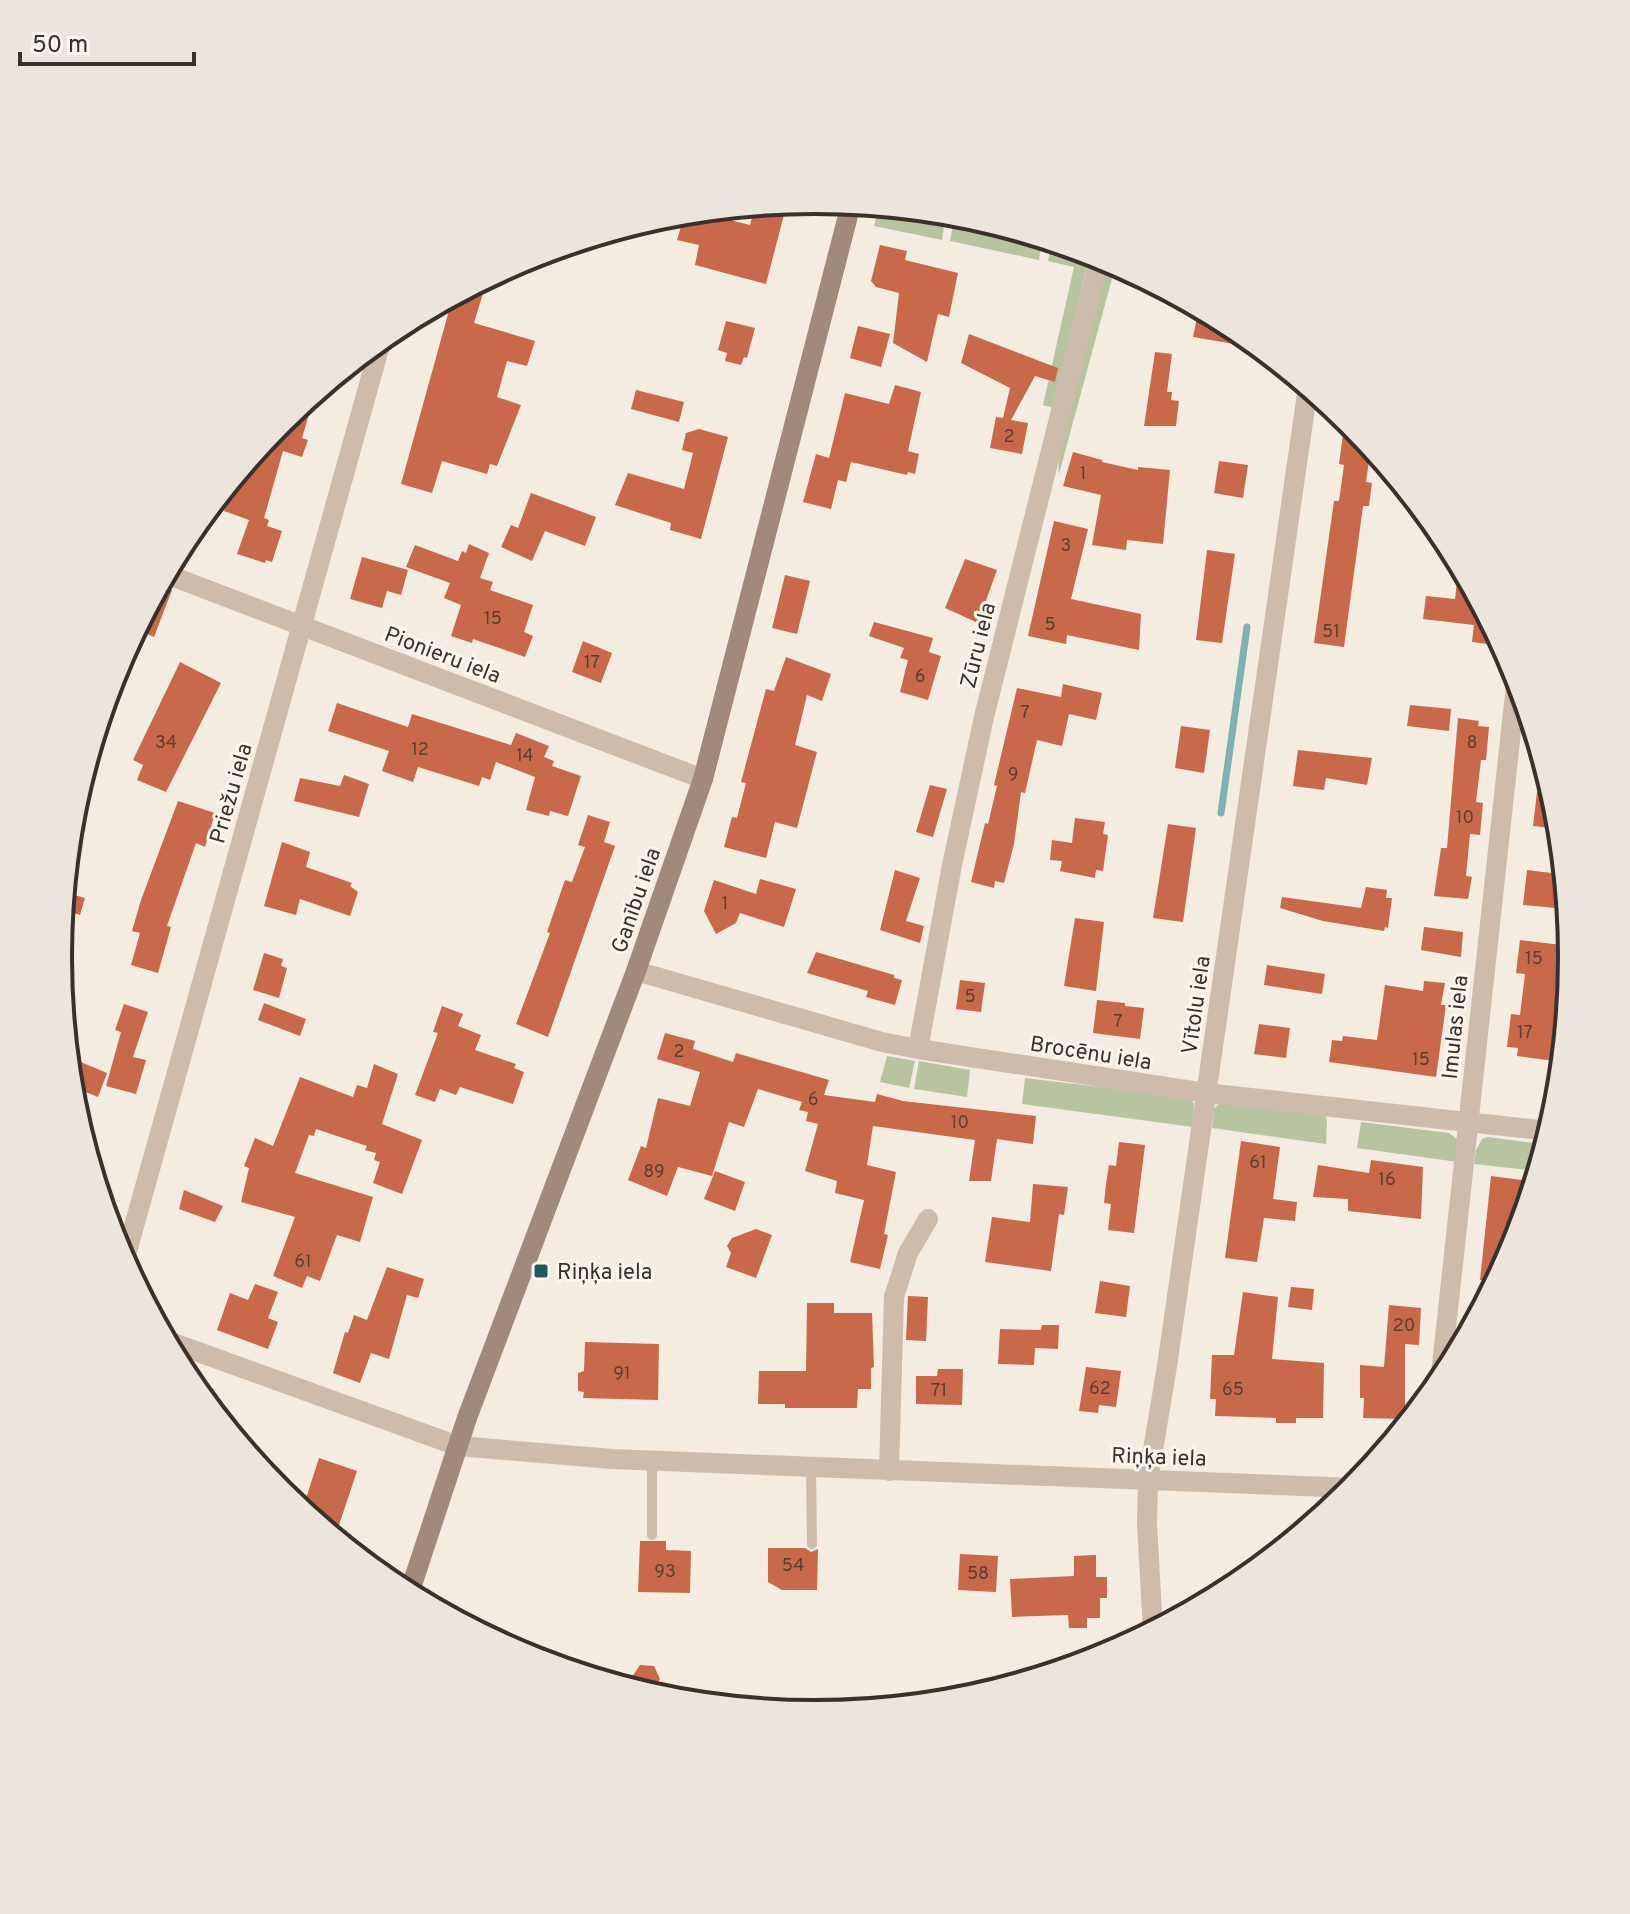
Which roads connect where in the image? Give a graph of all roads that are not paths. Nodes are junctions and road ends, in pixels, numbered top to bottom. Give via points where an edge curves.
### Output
1 (848, 215) edge
2 (1096, 270) edge
3 (376, 358) edge
4 (1306, 399) edge
5 (176, 578) edge
6 (301, 626) junction
7 (1514, 705) edge
8 (703, 779) junction
9 (636, 971) junction
10 (918, 1049) junction
11 (1206, 1093) junction
12 (1468, 1121) junction
13 (1538, 1130) edge
14 (928, 1219) dead end
15 (130, 1242) edge
16 (183, 1347) edge
17 (1443, 1353) edge
18 (458, 1446) junction
19 (652, 1461) junction
20 (811, 1468) junction
21 (889, 1471) junction
22 (1148, 1480) junction
23 (1335, 1487) edge
24 (652, 1535) dead end
25 (812, 1544) dead end
26 (413, 1582) edge
27 (1152, 1619) edge

1 - 8 street, Ganību iela
2 - 10 street, Zūru iela via 984,717
3 - 6 street, Priežu iela
4 - 11 street, Vītolu iela
5 - 6 street, Pionieru iela
6 - 8 street, Pionieru iela
6 - 15 street, Priežu iela
7 - 12 street, Imulas iela
8 - 9 street, Ganību iela
9 - 10 street, Brocēnu iela
9 - 18 street, Ganību iela
10 - 11 street, Brocēnu iela
11 - 12 street, Brocēnu iela
11 - 22 street, Vītolu iela
12 - 13 street, Brocēnu iela
12 - 17 street, Imulas iela
14 - 21 street via 908,1253 894,1297
16 - 18 street, Riņķa iela
18 - 19 street, Riņķa iela
18 - 26 street, Ganību iela
19 - 20 street, Riņķa iela
19 - 24 lane
20 - 21 street, Riņķa iela
20 - 25 lane
21 - 22 street, Riņķa iela
22 - 23 street, Riņķa iela
22 - 27 street, Vītolu iela

